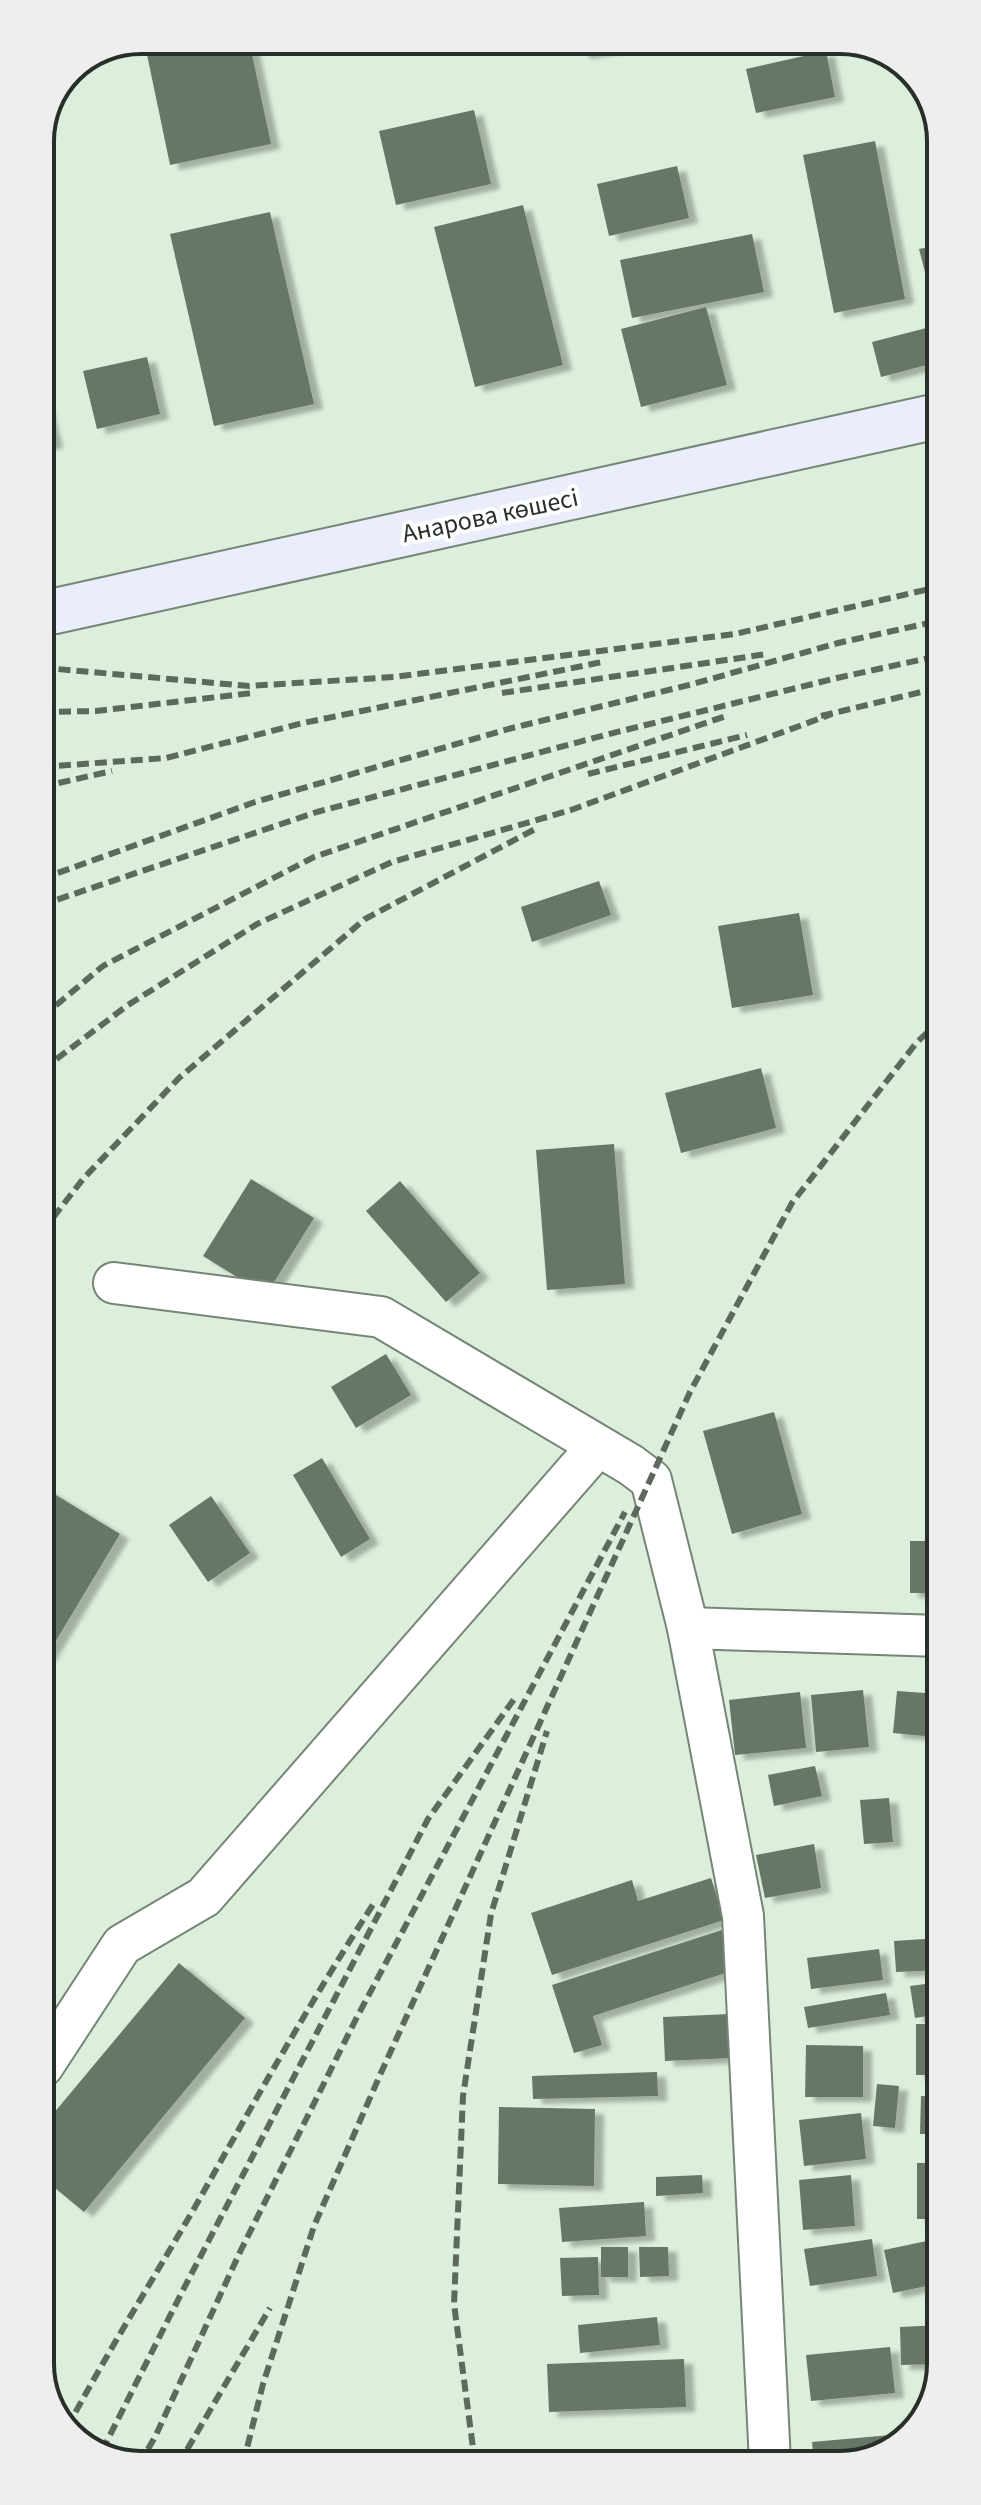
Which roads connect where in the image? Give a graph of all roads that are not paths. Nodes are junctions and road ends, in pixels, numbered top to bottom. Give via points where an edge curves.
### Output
1 (927, 418) edge
2 (54, 611) edge
3 (114, 1283) dead end
4 (597, 1447) junction
5 (688, 1628) junction
6 (927, 1636) edge
7 (54, 2049) edge
8 (769, 2451) edge

1 - 2 street, Анарова көшесі
3 - 4 street via 381,1317
4 - 5 street via 651,1480
4 - 7 street via 204,1897 122,1945
5 - 6 street
5 - 8 street via 743,1916

